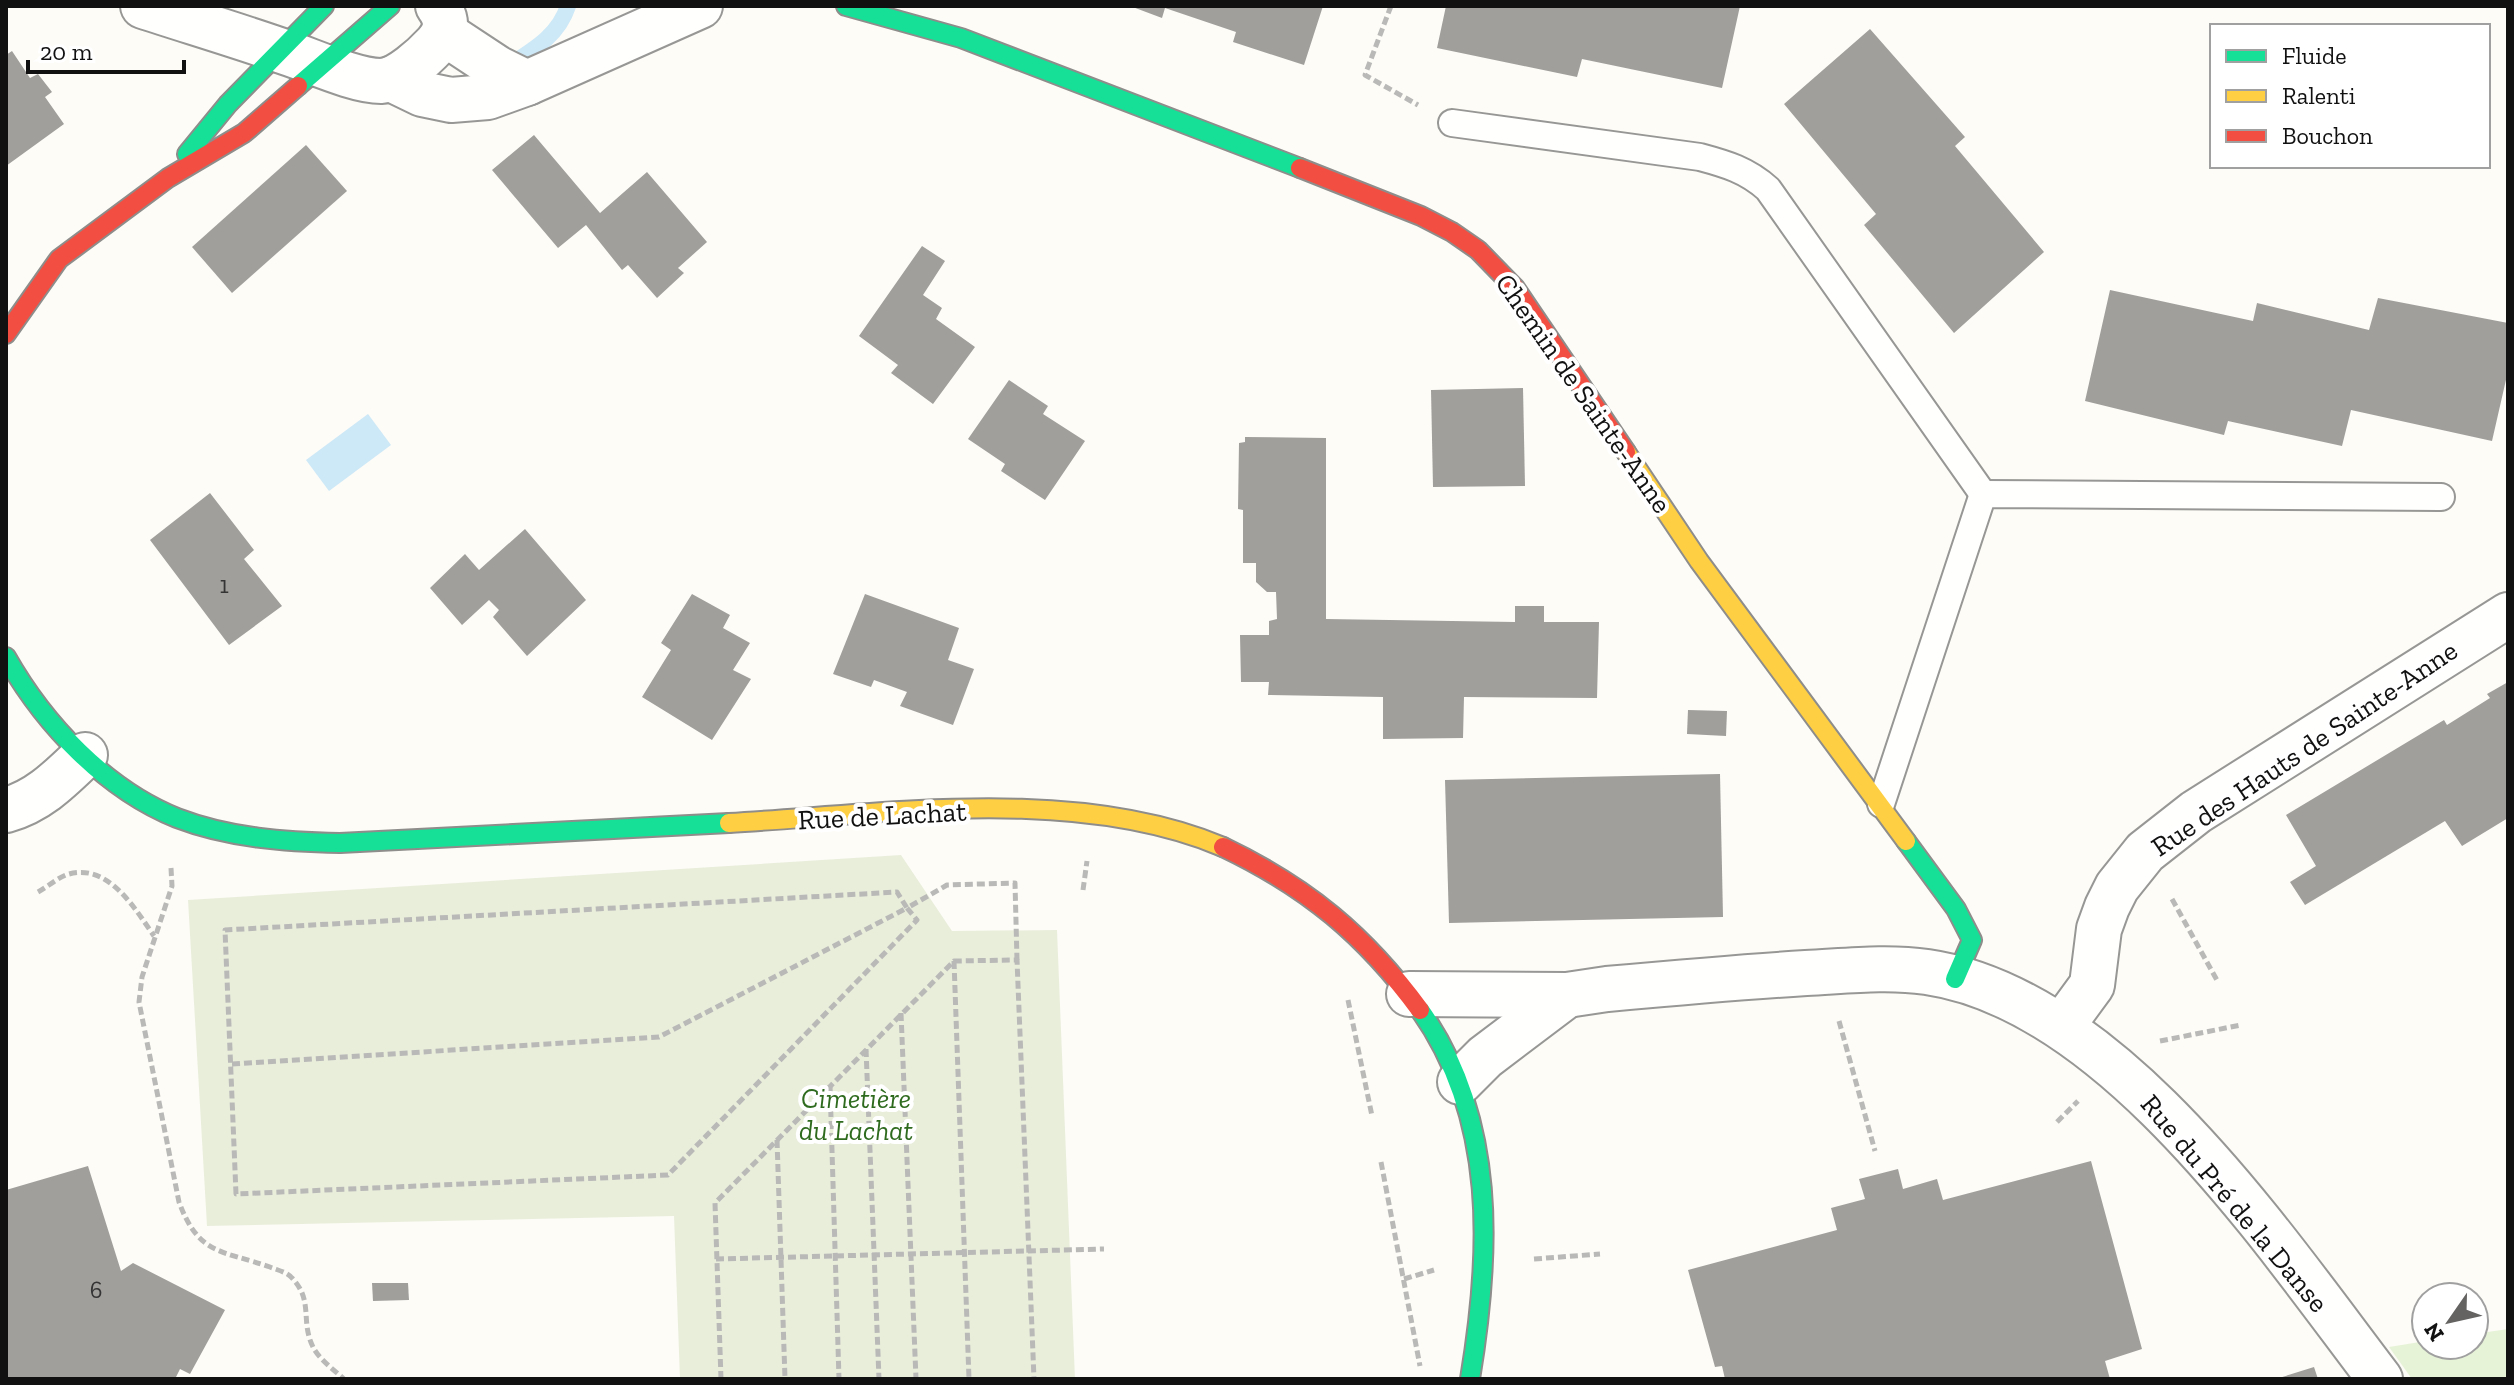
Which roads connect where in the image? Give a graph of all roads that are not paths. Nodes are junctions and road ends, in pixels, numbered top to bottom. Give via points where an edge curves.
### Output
1 (143, 6) edge
2 (324, 6) edge
3 (390, 6) edge
4 (700, 6) edge
5 (846, 6) edge
6 (441, 20) edge
7 (282, 50) junction
8 (322, 65) junction
9 (391, 79) junction
10 (527, 83) junction
11 (1452, 123) road end
12 (168, 178) junction
13 (6, 334) edge
14 (1983, 494) junction
15 (2441, 497) dead end
16 (2508, 615) edge
17 (6, 657) edge
18 (85, 755) junction
19 (1881, 804) junction
20 (6, 810) edge
21 (1955, 979) junction
22 (1409, 994) junction
23 (1567, 995) junction
24 (2062, 1026) junction
25 (1460, 1082) junction
26 (1478, 1338) junction
27 (1459, 1379) edge
28 (1470, 1379) edge
29 (2380, 1379) edge

1 - 7 street
2 - 7 main road
3 - 8 main road
4 - 10 street
5 - 19 main road, Chemin de Sainte-Anne via 961,38 1437,221 1468,240 1515,288 1699,561
6 - 9 street via 433,46
6 - 10 street via 497,68
7 - 8 street
7 - 12 main road via 228,104
8 - 9 street via 365,78
8 - 12 main road via 244,133
9 - 10 street via 451,100 488,97
11 - 14 lane via 1700,157 1753,176 1768,189
12 - 13 main road via 59,259
14 - 15 lane
14 - 19 lane
16 - 24 street, Rue des Hauts de Sainte-Anne via 2196,812 2145,852 2107,907 2092,985
17 - 18 main road, Rue de Lachat via 46,718
18 - 20 street via 52,787
18 - 22 main road, Rue de Lachat via 174,817 296,843 981,810 1131,818 1223,846 1307,892 1364,941
19 - 21 main road, Chemin de Sainte-Anne via 1972,940
21 - 23 street, Rue du Pré de la Danse via 1900,970 1826,972
21 - 24 street, Rue du Pré de la Danse via 1990,990
22 - 23 street, Rue du Pré de la Danse
22 - 25 main road, Rue de Lachat
23 - 25 street, Rue du Pré de la Danse
24 - 29 street, Rue du Pré de la Danse via 2146,1096 2210,1165
25 - 26 main road, Rue de Lachat via 1481,1169 1484,1266
26 - 27 main road, Rue de Lachat
26 - 28 main road, Rue de Lachat

